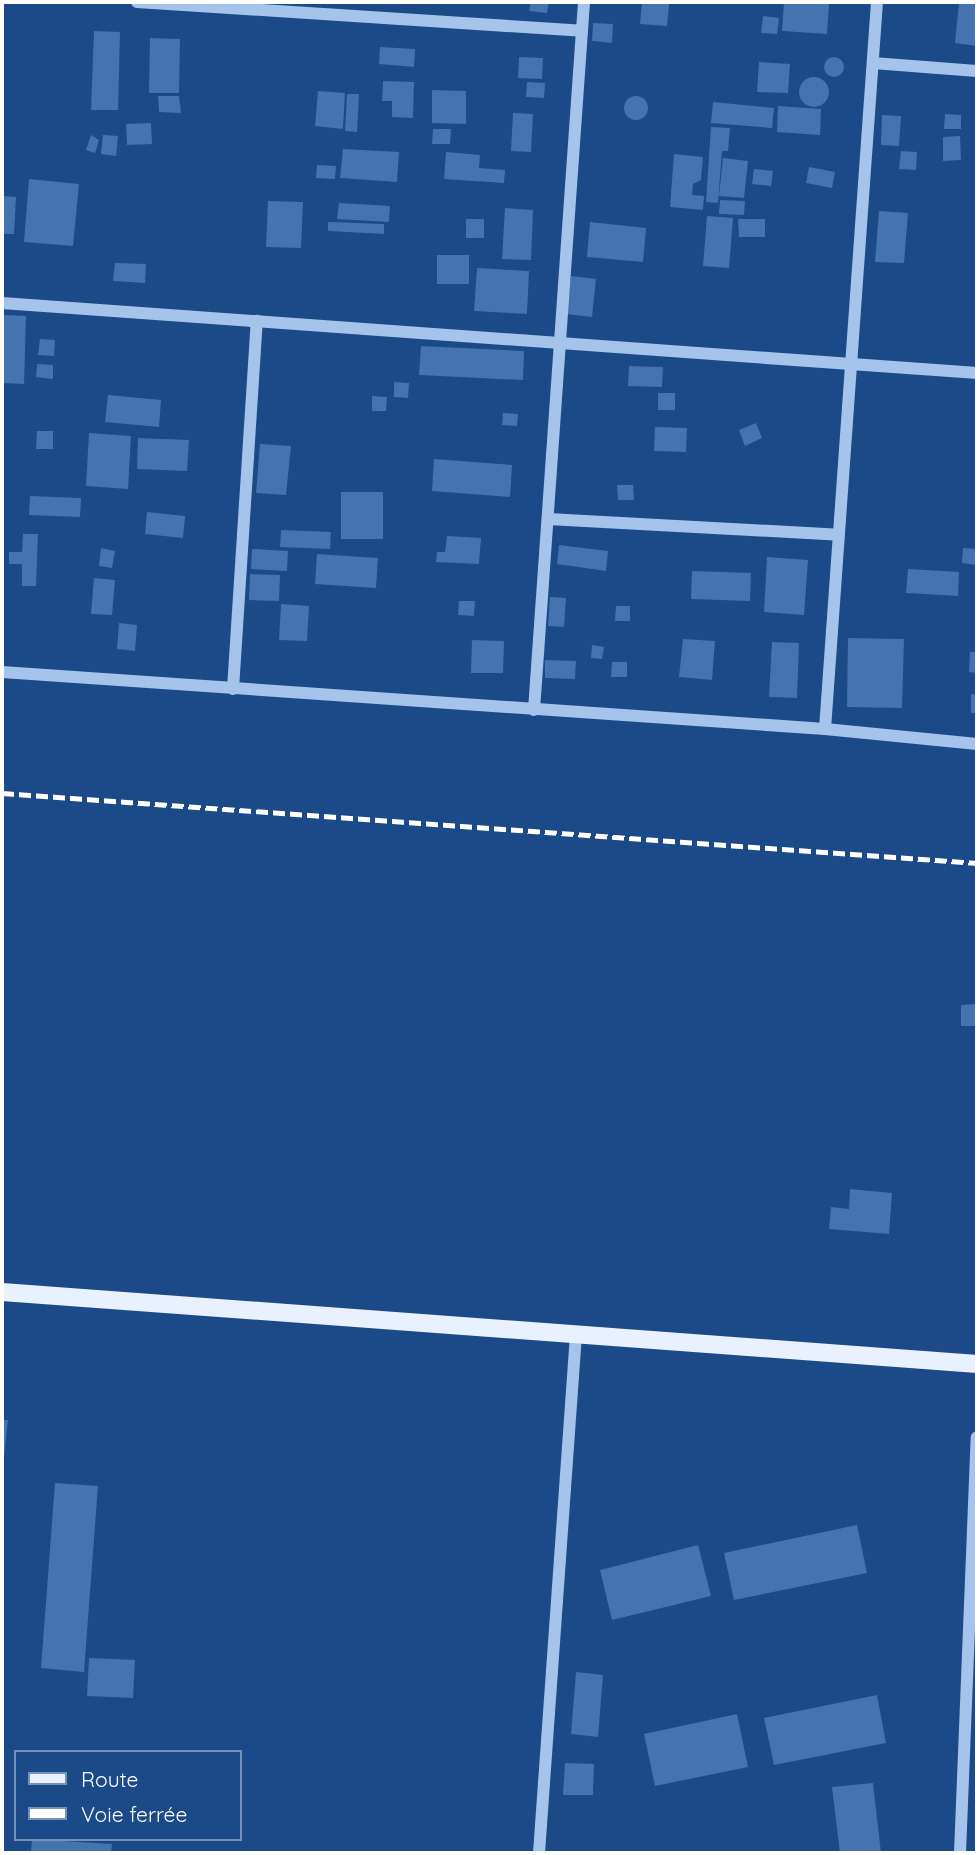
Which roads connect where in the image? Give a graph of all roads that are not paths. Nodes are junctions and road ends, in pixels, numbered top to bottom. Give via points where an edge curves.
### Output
1 (137, 2) edge
2 (584, 2) edge
3 (877, 2) edge
4 (582, 31) junction
5 (873, 63) junction
6 (977, 71) edge
7 (2, 303) edge
8 (257, 321) junction
9 (560, 343) junction
10 (851, 364) junction
11 (977, 373) edge
12 (548, 519) junction
13 (839, 536) junction
14 (2, 672) edge
15 (233, 689) junction
16 (534, 710) junction
17 (825, 729) junction
18 (977, 744) edge
19 (2, 1292) edge
20 (576, 1334) junction
21 (977, 1364) edge
22 (977, 1437) edge
23 (539, 1853) edge
24 (960, 1853) edge

1 - 4 street
2 - 4 street
3 - 5 street
4 - 9 street
5 - 6 street
5 - 10 street
7 - 8 street
8 - 9 street
8 - 15 street
9 - 10 street
9 - 12 street
10 - 11 street
10 - 13 street
12 - 13 street
12 - 16 street
13 - 17 street
14 - 15 street
15 - 16 street
16 - 17 street
17 - 18 street
19 - 20 main road
20 - 21 main road
20 - 23 street
22 - 24 street

